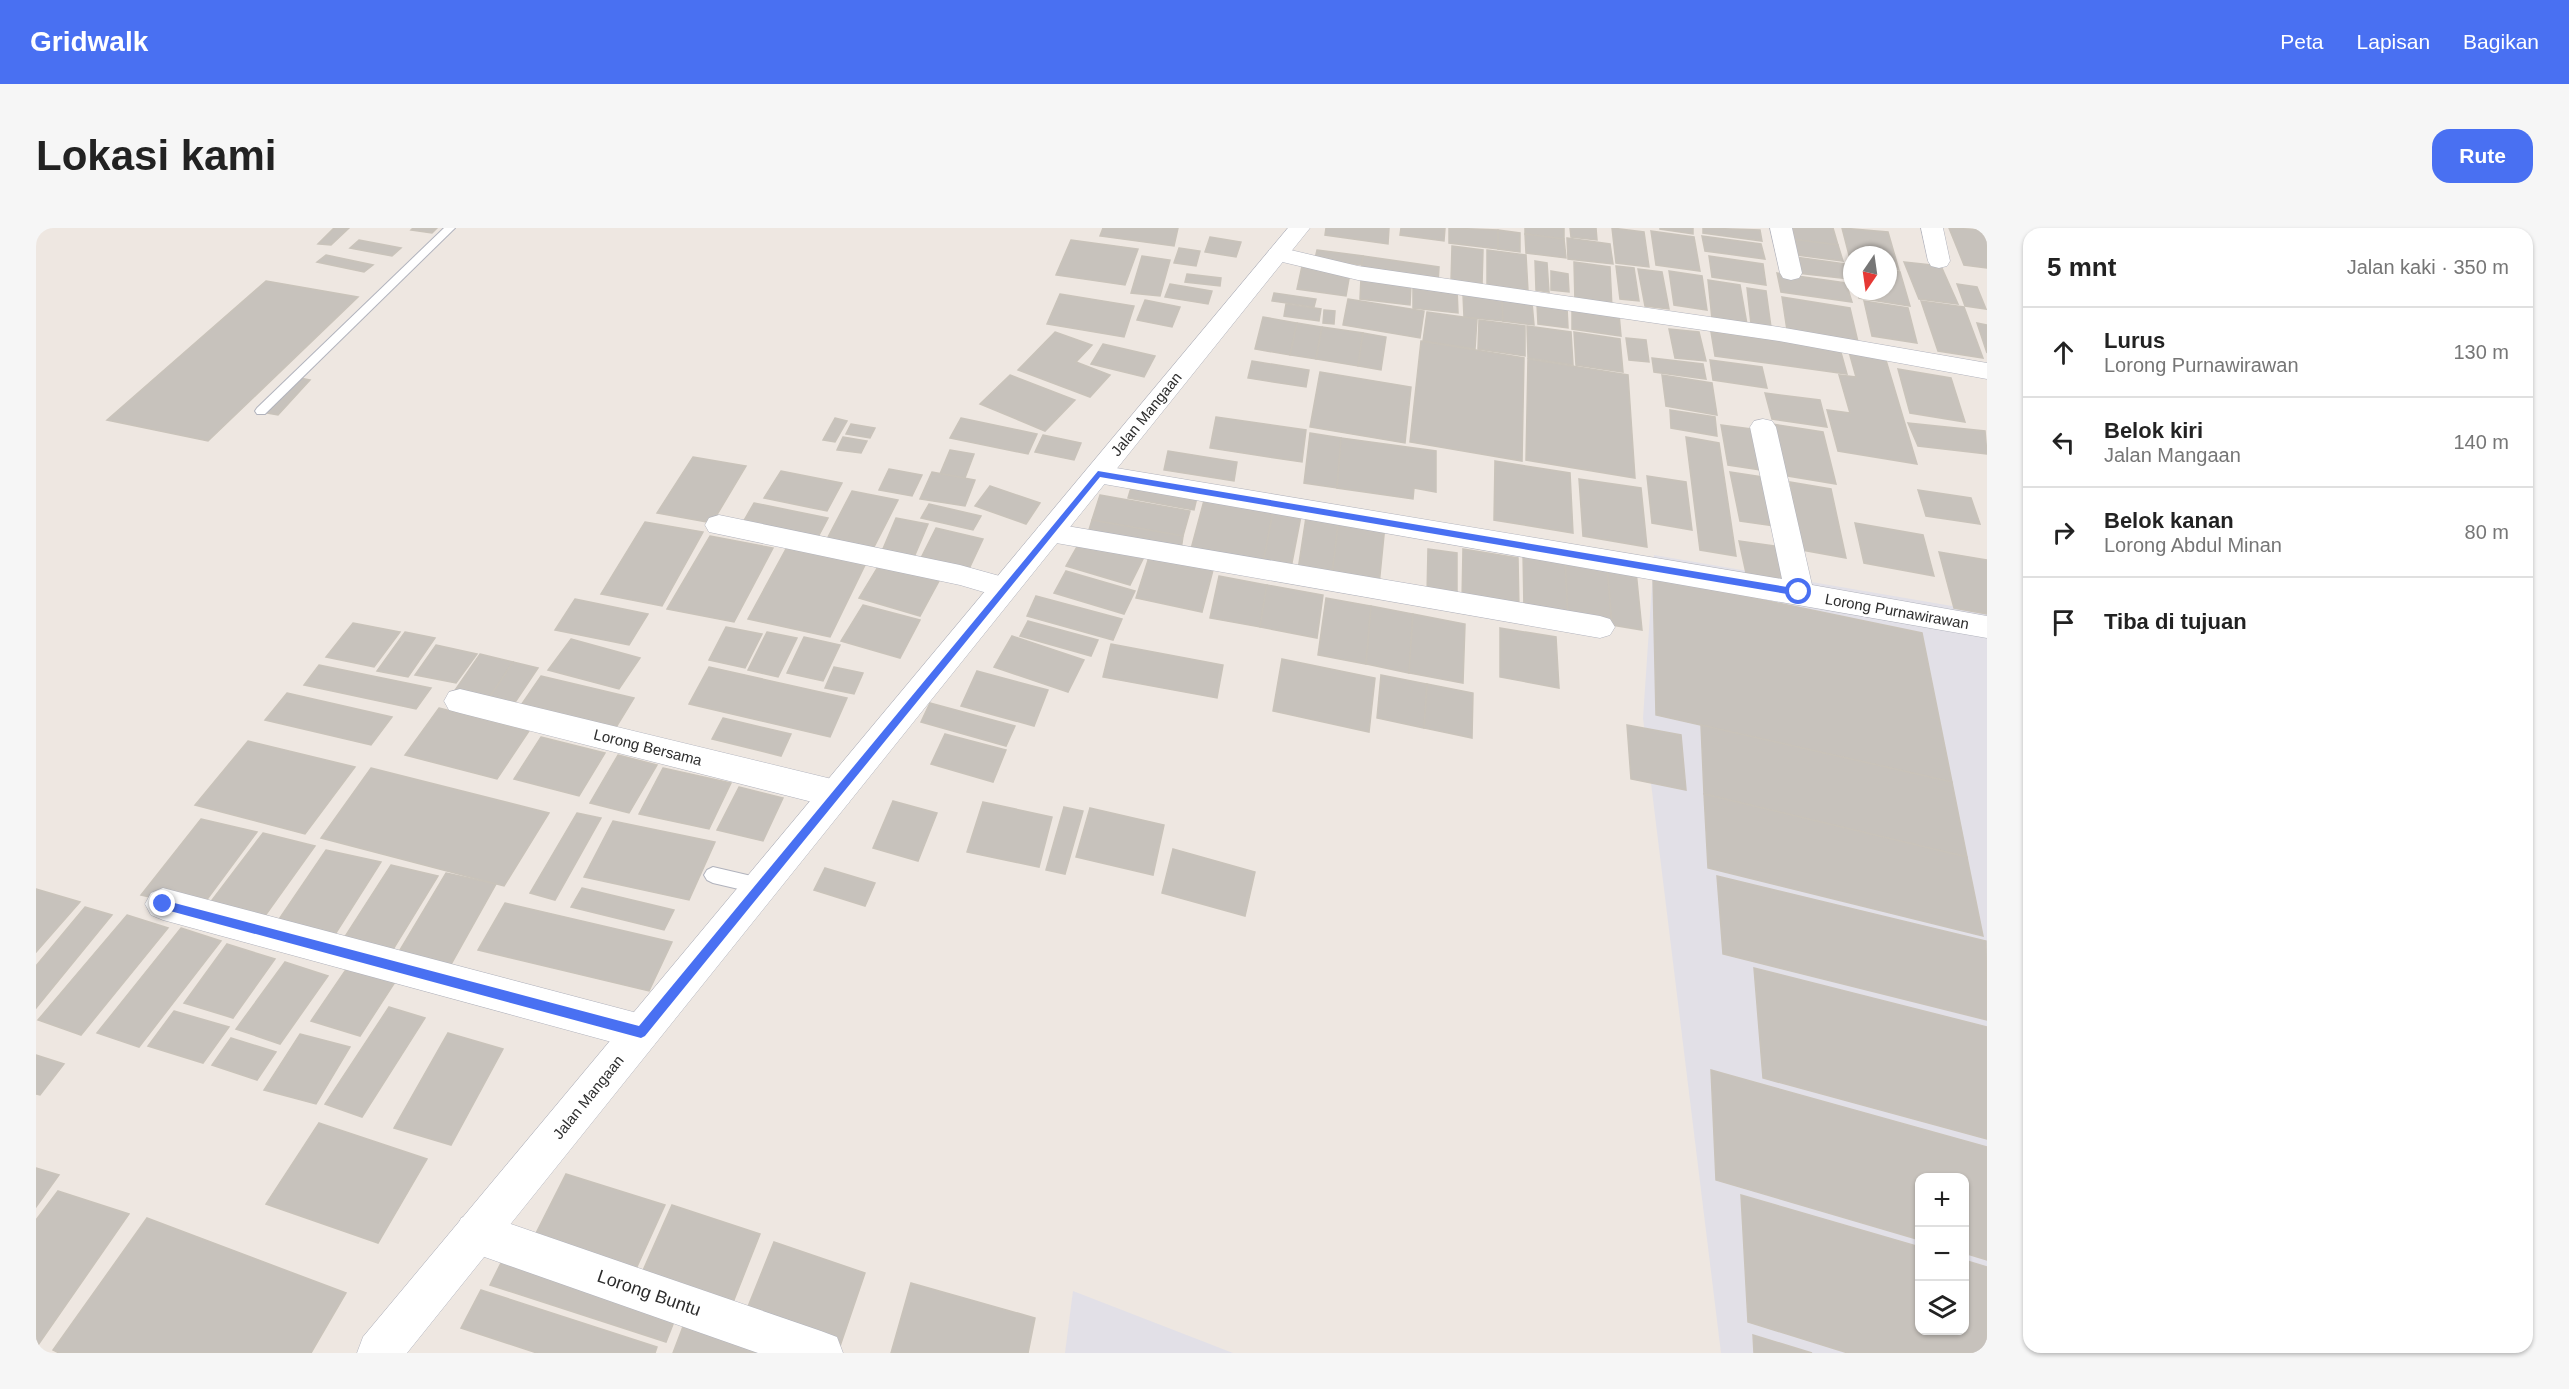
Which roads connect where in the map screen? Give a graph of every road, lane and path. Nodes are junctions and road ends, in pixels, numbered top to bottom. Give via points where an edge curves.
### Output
1 (450, 228) edge
2 (1299, 228) edge
3 (1781, 228) edge
4 (1932, 228) edge
5 (1278, 254) junction
6 (1939, 261) dead end
7 (1791, 273) dead end
8 (1987, 371) edge
9 (261, 411) dead end
10 (1763, 427) dead end
11 (1098, 474) junction
12 (719, 525) dead end
13 (1049, 533) junction
14 (1005, 587) junction
15 (1799, 592) junction
16 (1600, 627) dead end
17 (1987, 627) edge
18 (460, 701) dead end
19 (836, 794) junction
20 (713, 875) dead end
21 (760, 886) junction
22 (163, 904) dead end
23 (641, 1032) junction
24 (476, 1233) junction
25 (379, 1353) edge
26 (821, 1353) edge

1 - 9 lane
2 - 5 street, Jalan Mangaan
3 - 7 street
4 - 6 street
5 - 8 street via 1358,273 1779,334
5 - 11 street, Jalan Mangaan
10 - 15 street
11 - 13 street, Jalan Mangaan
11 - 15 street, Lorong Purnawirawan
12 - 14 street
13 - 14 street, Jalan Mangaan
13 - 16 street
14 - 19 street, Jalan Mangaan
15 - 17 street, Lorong Purnawirawan
18 - 19 street, Lorong Bersama
19 - 21 street, Jalan Mangaan
20 - 21 lane
21 - 23 street, Jalan Mangaan
22 - 23 street
23 - 24 street, Jalan Mangaan
24 - 25 street, Jalan Mangaan
24 - 26 street, Lorong Buntu

